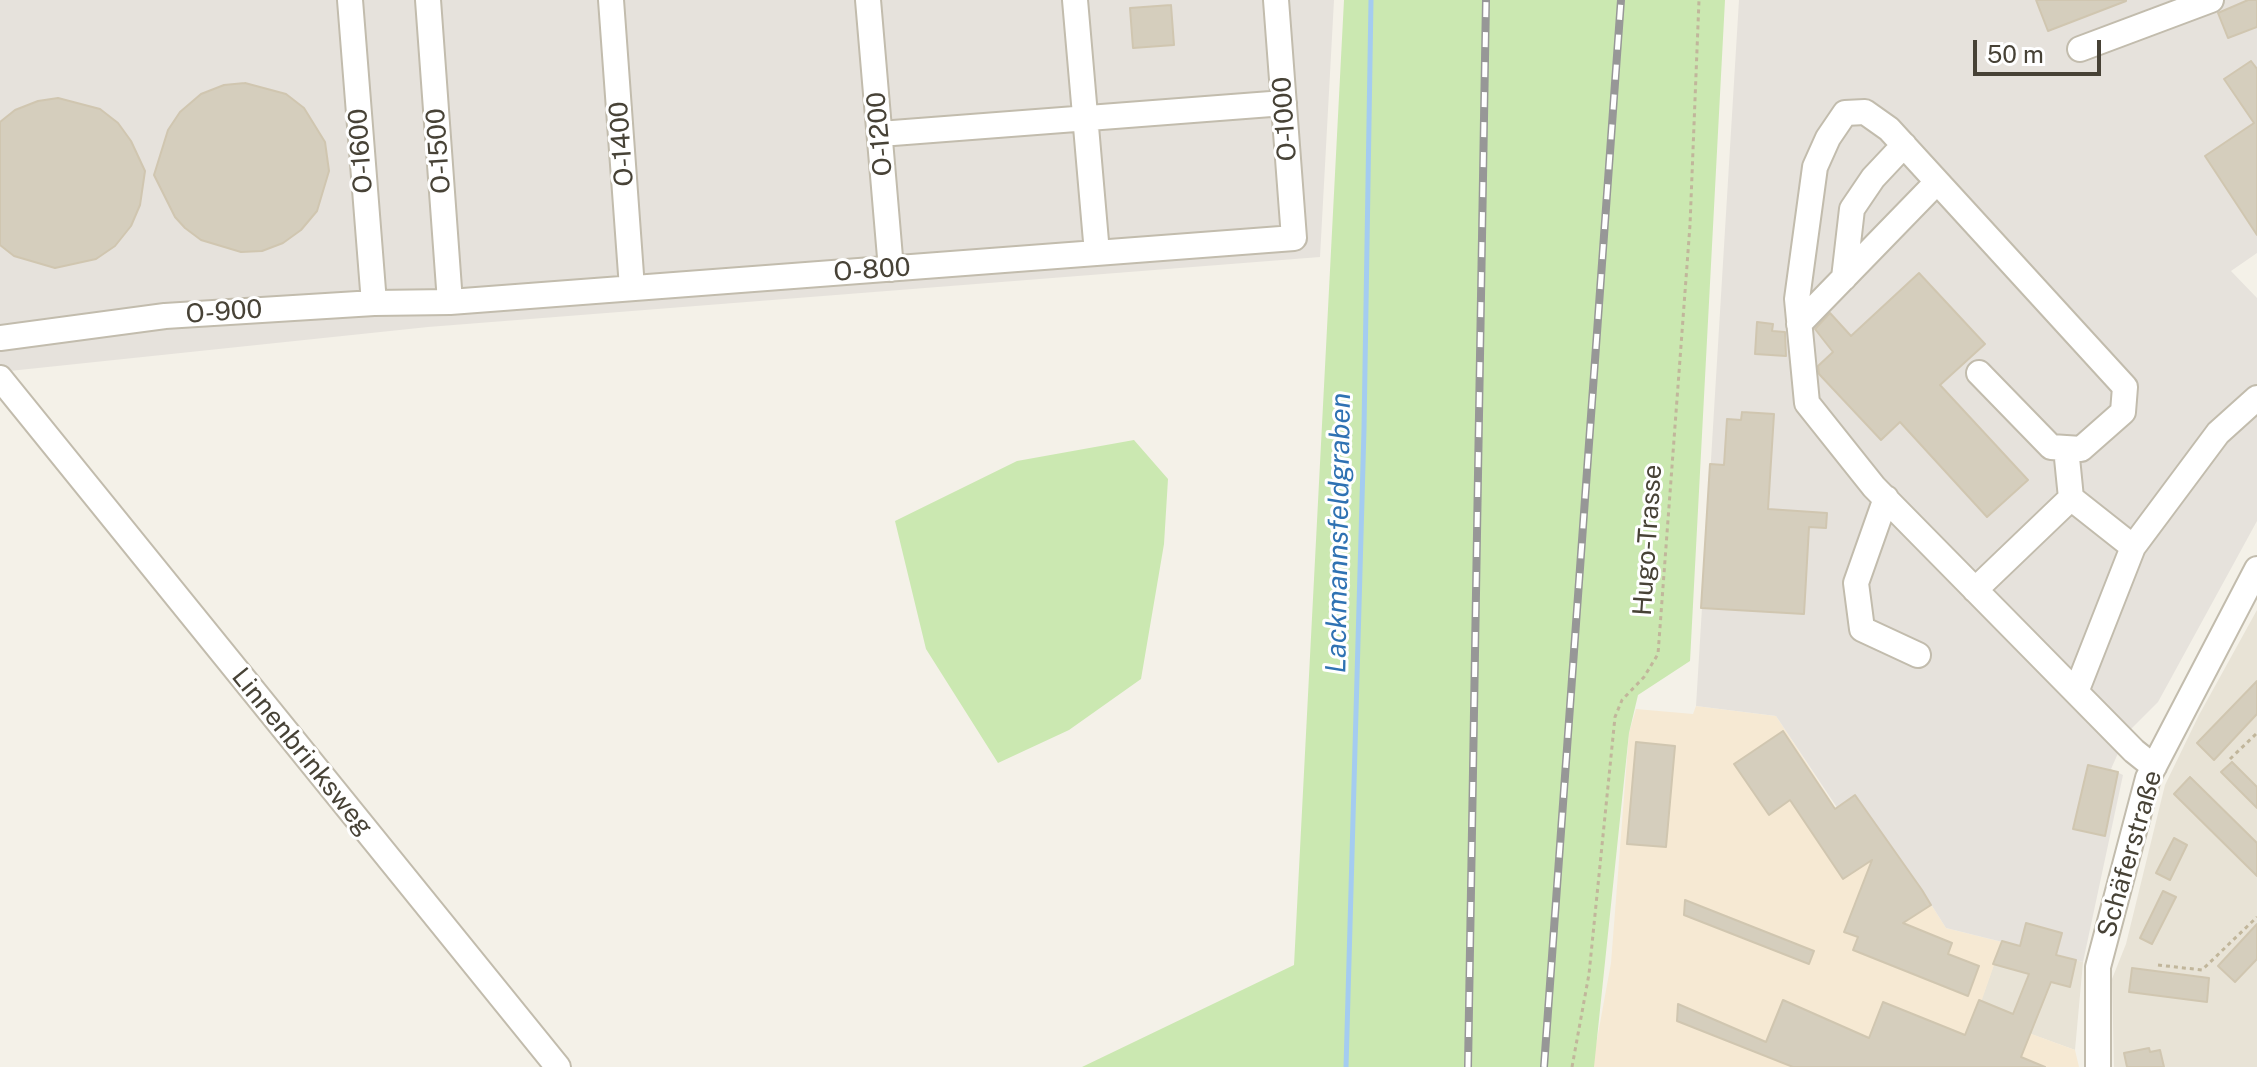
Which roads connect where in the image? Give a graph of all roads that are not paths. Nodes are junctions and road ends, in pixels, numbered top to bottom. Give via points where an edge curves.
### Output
1 (350, 0) edge
2 (428, 0) edge
3 (611, 0) edge
4 (868, 0) edge
5 (1075, 0) edge
6 (1276, 0) edge
7 (2211, 0) edge
8 (2080, 49) dead end
9 (1284, 103) junction
10 (1085, 118) junction
11 (880, 134) junction
12 (1904, 145) junction
13 (1937, 182) junction
14 (1294, 238) joint
15 (1097, 253) junction
16 (891, 269) junction
17 (1844, 278) junction
18 (632, 288) junction
19 (450, 302) junction
20 (374, 303) junction
21 (1799, 324) junction
22 (0, 338) edge
23 (1979, 373) dead end
24 (0, 378) edge
25 (2257, 398) edge
26 (2066, 448) junction
27 (1886, 498) junction
28 (2071, 498) junction
29 (2133, 547) junction
30 (2253, 587) edge
31 (1975, 590) junction
32 (1918, 655) dead end
33 (2076, 692) junction
34 (2154, 767) junction
35 (558, 1067) edge
36 (2098, 1067) edge

1 - 20 street, O-1600
2 - 19 street, O-1500
3 - 18 street, O-1400
4 - 11 street, O-1200
5 - 10 street
6 - 9 street, O-1000
7 - 8 street
9 - 10 street
9 - 14 street, O-1000
10 - 11 street
10 - 15 street
11 - 16 street, O-1200
12 - 13 street
12 - 17 street via 1852,209
12 - 21 street via 1865,112 1845,113 1828,138 1815,167 1797,299
13 - 17 street
13 - 26 street via 2125,387 2123,412 2081,449
14 - 15 street, O-800
15 - 16 street, O-800
16 - 18 street, O-800
17 - 21 street
18 - 19 street, O-800
19 - 20 street, O-900
20 - 22 street, O-900 via 165,316
21 - 27 street via 1807,403
23 - 26 street via 2051,447
24 - 35 street, Linnenbrinksweg
25 - 29 street via 2218,433
26 - 28 street
27 - 31 street
27 - 32 street via 1856,583 1862,629
28 - 29 street
28 - 31 street
29 - 33 street
30 - 34 street, Schäferstraße
31 - 33 street
33 - 34 street
34 - 36 street, Schäferstraße via 2098,967

